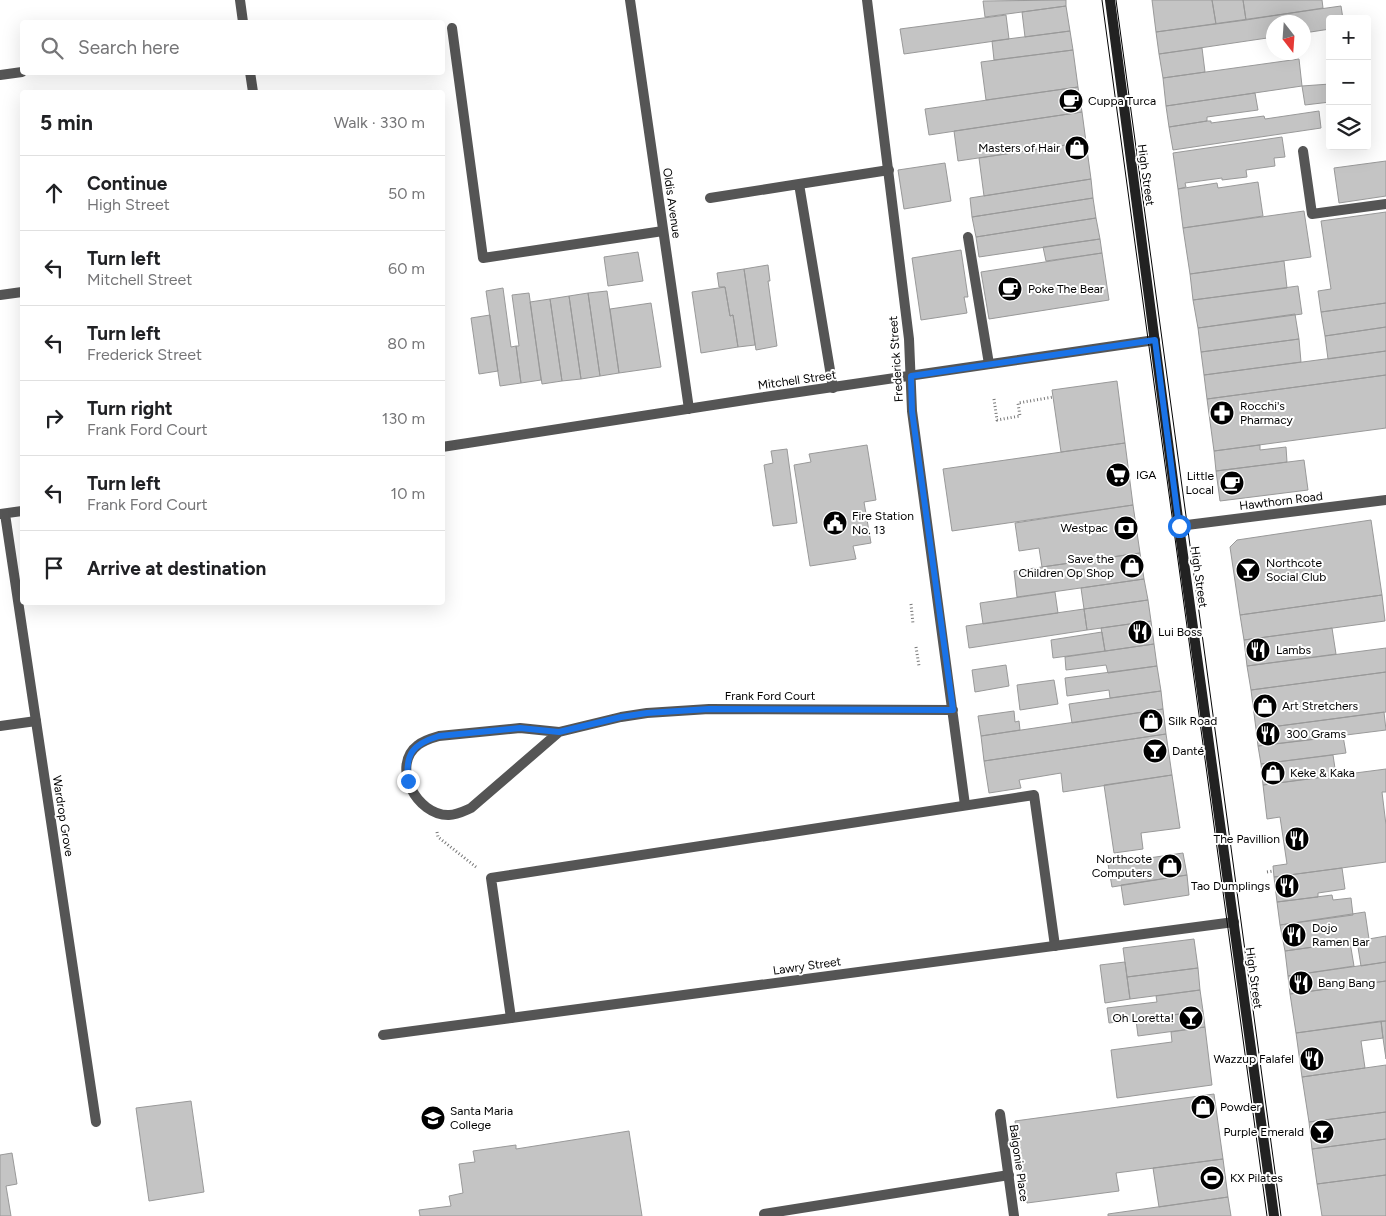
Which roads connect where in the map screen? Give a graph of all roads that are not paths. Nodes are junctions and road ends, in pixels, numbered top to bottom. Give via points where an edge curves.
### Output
1 (240, 0) edge
2 (630, 0) edge
3 (866, 0) edge
4 (1110, 0) edge
5 (243, 20) edge
6 (452, 28) dead end
7 (20, 72) edge
8 (0, 75) edge
9 (250, 75) edge
10 (253, 90) edge
11 (1303, 151) dead end
12 (889, 170) junction
13 (799, 184) junction
14 (710, 198) dead end
15 (1386, 204) edge
16 (663, 231) junction
17 (968, 237) dead end
18 (20, 292) edge
19 (0, 295) edge
20 (1155, 340) junction
21 (989, 364) junction
22 (911, 376) junction
23 (833, 388) junction
24 (689, 409) junction
25 (445, 447) edge
26 (1386, 500) edge
27 (20, 511) edge
28 (3, 514) edge
29 (1179, 526) junction
30 (953, 710) junction
31 (36, 721) junction
32 (0, 726) edge
33 (559, 732) junction
34 (965, 806) junction
35 (1234, 922) junction
36 (1055, 946) junction
37 (511, 1018) junction
38 (383, 1035) dead end
39 (1000, 1114) dead end
40 (96, 1122) dead end
41 (1009, 1175) junction
42 (764, 1214) dead end
43 (1014, 1216) edge
44 (1274, 1216) edge

1 - 5 street
2 - 16 street, Oldis Avenue
3 - 12 street, Frederick Street
4 - 20 main road, High Street
6 - 16 street via 483,258
7 - 8 street
9 - 10 street
11 - 15 street via 1312,214
12 - 13 street
12 - 22 street, Frederick Street
13 - 14 street
13 - 23 street
16 - 24 street, Oldis Avenue
17 - 21 street
18 - 19 street
20 - 21 street, Mitchell Street
20 - 29 main road, High Street
21 - 22 street, Mitchell Street
22 - 23 street, Mitchell Street
22 - 30 street, Frederick Street via 912,411
23 - 24 street, Mitchell Street
24 - 25 street, Mitchell Street
26 - 29 street, Hawthorn Road
27 - 28 street
28 - 31 street, Wardrop Grove
29 - 35 main road, High Street
30 - 33 street, Frank Ford Court via 676,710 621,717
30 - 34 street, Frederick Street
31 - 32 street
31 - 40 street, Wardrop Grove
33 - 33 street, Frank Ford Court via 520,728 426,740 417,745 410,755 408,781 413,794 434,812 461,813 471,808
34 - 36 street via 1034,796
34 - 37 street via 490,878
35 - 36 street, Lawry Street
35 - 44 main road, High Street
36 - 37 street, Lawry Street
37 - 38 street, Lawry Street
39 - 41 street, Balgonie Place
41 - 42 street
41 - 43 street, Balgonie Place

